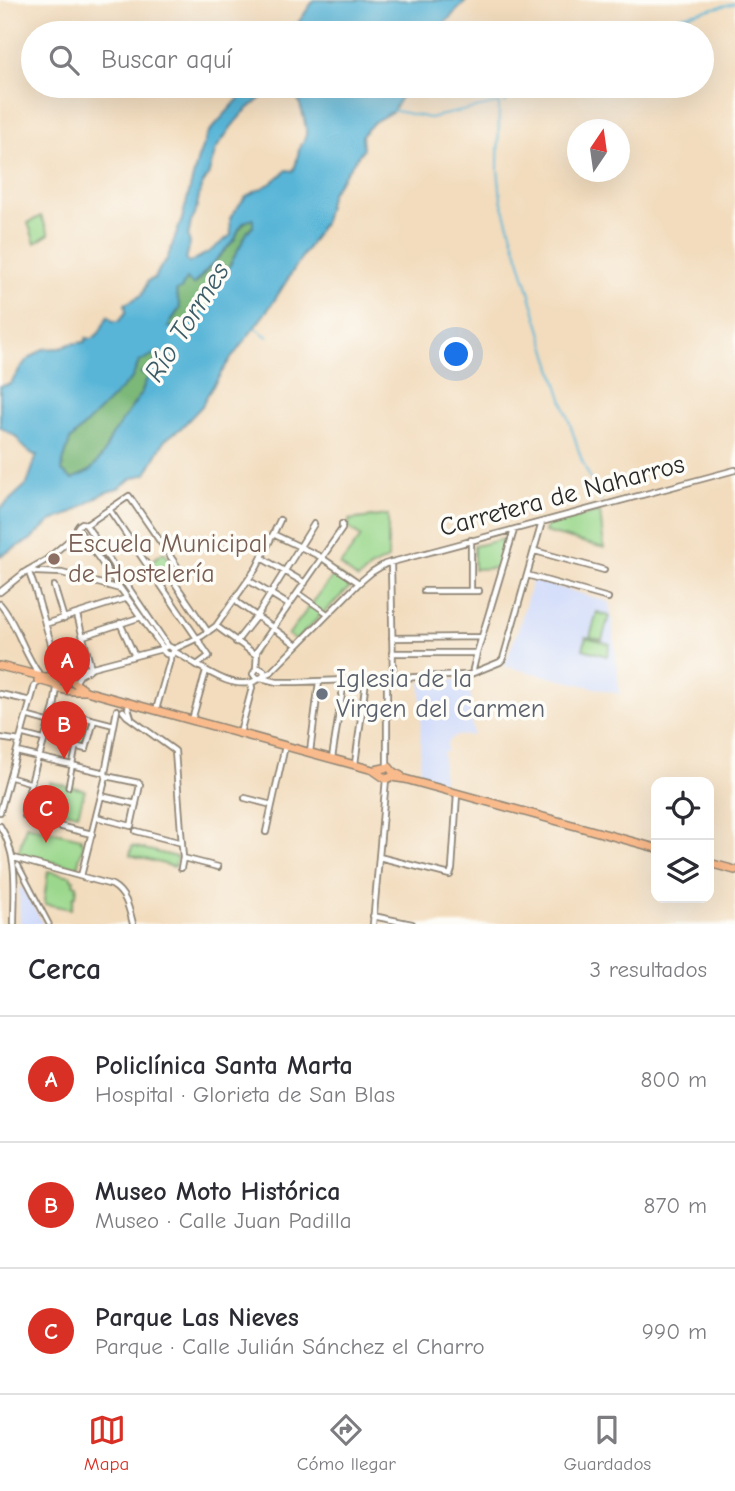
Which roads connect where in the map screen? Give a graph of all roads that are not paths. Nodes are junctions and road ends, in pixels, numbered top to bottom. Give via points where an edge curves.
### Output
1 (735, 470) edge
2 (109, 509) junction
3 (279, 520) dead end
4 (542, 522) junction
5 (314, 524) dead end
6 (342, 524) dead end
7 (86, 526) junction
8 (514, 529) junction
9 (79, 532) junction
10 (273, 534) junction
11 (471, 540) junction
12 (300, 547) junction
13 (535, 551) junction
14 (262, 556) junction
15 (323, 558) junction
16 (391, 562) junction
17 (29, 570) junction
18 (604, 570) dead end
19 (285, 571) junction
20 (527, 575) junction
21 (170, 576) junction
22 (248, 580) junction
23 (160, 583) junction
24 (305, 583) junction
25 (359, 583) junction
26 (54, 586) dead end
27 (121, 590) junction
28 (424, 591) dead end
29 (471, 591) junction
30 (479, 591) dead end
31 (0, 592) edge
32 (298, 593) junction
33 (270, 594) junction
34 (127, 598) junction
35 (235, 598) junction
36 (608, 598) dead end
37 (0, 604) edge
38 (289, 605) junction
39 (328, 614) junction
40 (77, 615) junction
41 (256, 616) junction
42 (141, 617) junction
43 (64, 619) junction
44 (120, 623) junction
45 (45, 624) junction
46 (216, 626) junction
47 (273, 628) junction
48 (208, 632) junction
49 (83, 636) junction
50 (482, 637) junction
51 (392, 638) junction
52 (197, 639) junction
53 (236, 642) junction
54 (297, 645) junction
55 (168, 650) junction
56 (392, 653) junction
57 (477, 653) junction
58 (256, 655) junction
59 (136, 656) junction
60 (197, 665) junction
61 (0, 668) edge
62 (91, 668) junction
63 (256, 669) junction
64 (206, 671) junction
65 (473, 673) junction
66 (82, 674) junction
67 (253, 675) junction
68 (262, 675) junction
69 (41, 678) junction
70 (390, 678) junction
71 (57, 680) junction
72 (366, 680) junction
73 (344, 681) junction
74 (319, 682) junction
75 (244, 683) junction
76 (251, 683) junction
77 (73, 686) junction
78 (1, 695) edge
79 (103, 695) junction
80 (31, 701) junction
81 (0, 704) edge
82 (122, 706) junction
83 (156, 710) junction
84 (27, 716) junction
85 (94, 720) junction
86 (192, 720) junction
87 (49, 722) junction
88 (114, 725) junction
89 (240, 733) junction
90 (22, 734) junction
91 (0, 738) edge
92 (45, 740) junction
93 (20, 741) junction
94 (285, 745) junction
95 (76, 747) junction
96 (17, 752) junction
97 (310, 752) junction
98 (38, 757) junction
99 (332, 758) junction
100 (355, 764) junction
101 (72, 766) junction
102 (387, 773) junction
103 (105, 775) junction
104 (10, 777) junction
105 (31, 783) junction
106 (68, 787) dead end
107 (457, 793) junction
108 (101, 796) junction
109 (245, 797) dead end
110 (136, 804) junction
111 (272, 805) junction
112 (61, 809) dead end
113 (0, 812) edge
114 (96, 817) junction
115 (57, 826) junction
116 (0, 827) edge
117 (136, 831) dead end
118 (266, 832) dead end
119 (92, 834) junction
120 (182, 843) junction
121 (651, 847) edge
122 (379, 856) junction
123 (14, 858) junction
124 (183, 858) junction
125 (714, 864) edge
126 (18, 865) dead end
127 (218, 867) dead end
128 (181, 868) dead end
129 (735, 870) edge
130 (81, 876) junction
131 (373, 916) junction
132 (15, 924) edge
133 (49, 924) edge
134 (133, 924) edge
135 (373, 924) edge
136 (412, 924) edge

1 - 4 street, Carretera de Naharros
2 - 7 street
2 - 21 street via 129,496 179,569
2 - 23 street
3 - 10 street
4 - 8 street, Carretera de Naharros
4 - 13 street
5 - 12 street
6 - 15 street
7 - 9 street via 79,524
7 - 55 street
8 - 11 street, Carretera de Naharros
8 - 50 street
9 - 17 street
9 - 27 street
10 - 12 street
10 - 14 street
11 - 16 street, Carretera de Naharros
11 - 29 street
12 - 15 street
12 - 19 street
13 - 18 street
13 - 20 street
14 - 19 street
14 - 22 street
15 - 24 street
15 - 25 street
16 - 25 street, Carretera de Naharros
16 - 51 street
17 - 27 street via 62,573
17 - 31 street
17 - 45 street
19 - 24 street
19 - 33 street
20 - 36 street
20 - 65 street via 503,659
21 - 23 street
21 - 48 street
22 - 33 street
22 - 35 street
23 - 52 street
24 - 32 street
25 - 39 street, Carretera de Naharros
26 - 43 street
27 - 34 street
28 - 29 street
29 - 30 street
32 - 38 street
32 - 39 street
33 - 38 street
33 - 41 street
34 - 40 street
34 - 42 street
35 - 41 street
35 - 46 street
37 - 69 street
38 - 47 street
39 - 54 street, Carretera de Naharros
40 - 43 street
40 - 49 street
41 - 47 street
41 - 53 street
42 - 44 street
42 - 55 street
43 - 45 street
44 - 49 street
44 - 59 street
45 - 71 street via 59,671
46 - 48 street
46 - 53 street
47 - 54 street
47 - 58 street
48 - 52 street
49 - 62 street
50 - 51 street
50 - 57 street
51 - 56 street
52 - 55 street
52 - 60 street via 209,656
53 - 58 street
54 - 68 street, Carretera de Naharros
55 - 59 street
55 - 60 street
55 - 62 street
55 - 83 street via 170,660
56 - 57 street
56 - 70 street
57 - 65 street
58 - 63 street
59 - 62 street
60 - 64 street
61 - 69 highway
62 - 66 street
62 - 71 street
63 - 67 street
63 - 68 street
64 - 75 street
64 - 86 street
65 - 70 street
66 - 77 street
66 - 79 street via 83,685
67 - 68 street
67 - 75 street
68 - 74 street via 277,681
68 - 76 street
69 - 71 highway
69 - 80 street
70 - 72 street
70 - 102 street
71 - 77 highway via 72,680
71 - 87 street
72 - 73 street
72 - 100 street
73 - 74 street
73 - 99 street
74 - 97 street
75 - 76 street
76 - 89 street
77 - 79 highway
78 - 80 street
78 - 81 street
79 - 82 highway
80 - 84 street
82 - 83 highway
82 - 88 street
82 - 120 street via 175,751
83 - 86 highway
84 - 87 street
84 - 90 street
85 - 88 street
85 - 95 street via 86,749
85 - 95 street via 71,713 62,743
86 - 89 highway
87 - 92 street
88 - 103 street
89 - 94 highway
90 - 92 street
90 - 93 street
91 - 93 street
92 - 98 street
93 - 96 street
94 - 97 highway
94 - 111 street
95 - 101 street
96 - 98 street
96 - 104 street
97 - 99 highway
98 - 101 street
98 - 105 street
99 - 100 highway
100 - 102 highway
101 - 103 street
101 - 106 street
102 - 107 highway
102 - 122 street
103 - 108 street
103 - 110 street via 139,783
104 - 105 street
104 - 113 street
105 - 115 street via 25,816
107 - 121 highway
107 - 122 street via 450,875
108 - 110 street
108 - 114 street
109 - 111 street
110 - 114 street via 131,826
111 - 118 street
112 - 115 street
114 - 119 street
115 - 119 street
116 - 123 street
117 - 120 street
119 - 130 street
120 - 124 street
122 - 131 street
123 - 130 street
123 - 132 street
124 - 127 street
124 - 128 street
125 - 129 highway
126 - 133 street
130 - 134 street via 117,888 127,901
131 - 135 street
131 - 136 street

